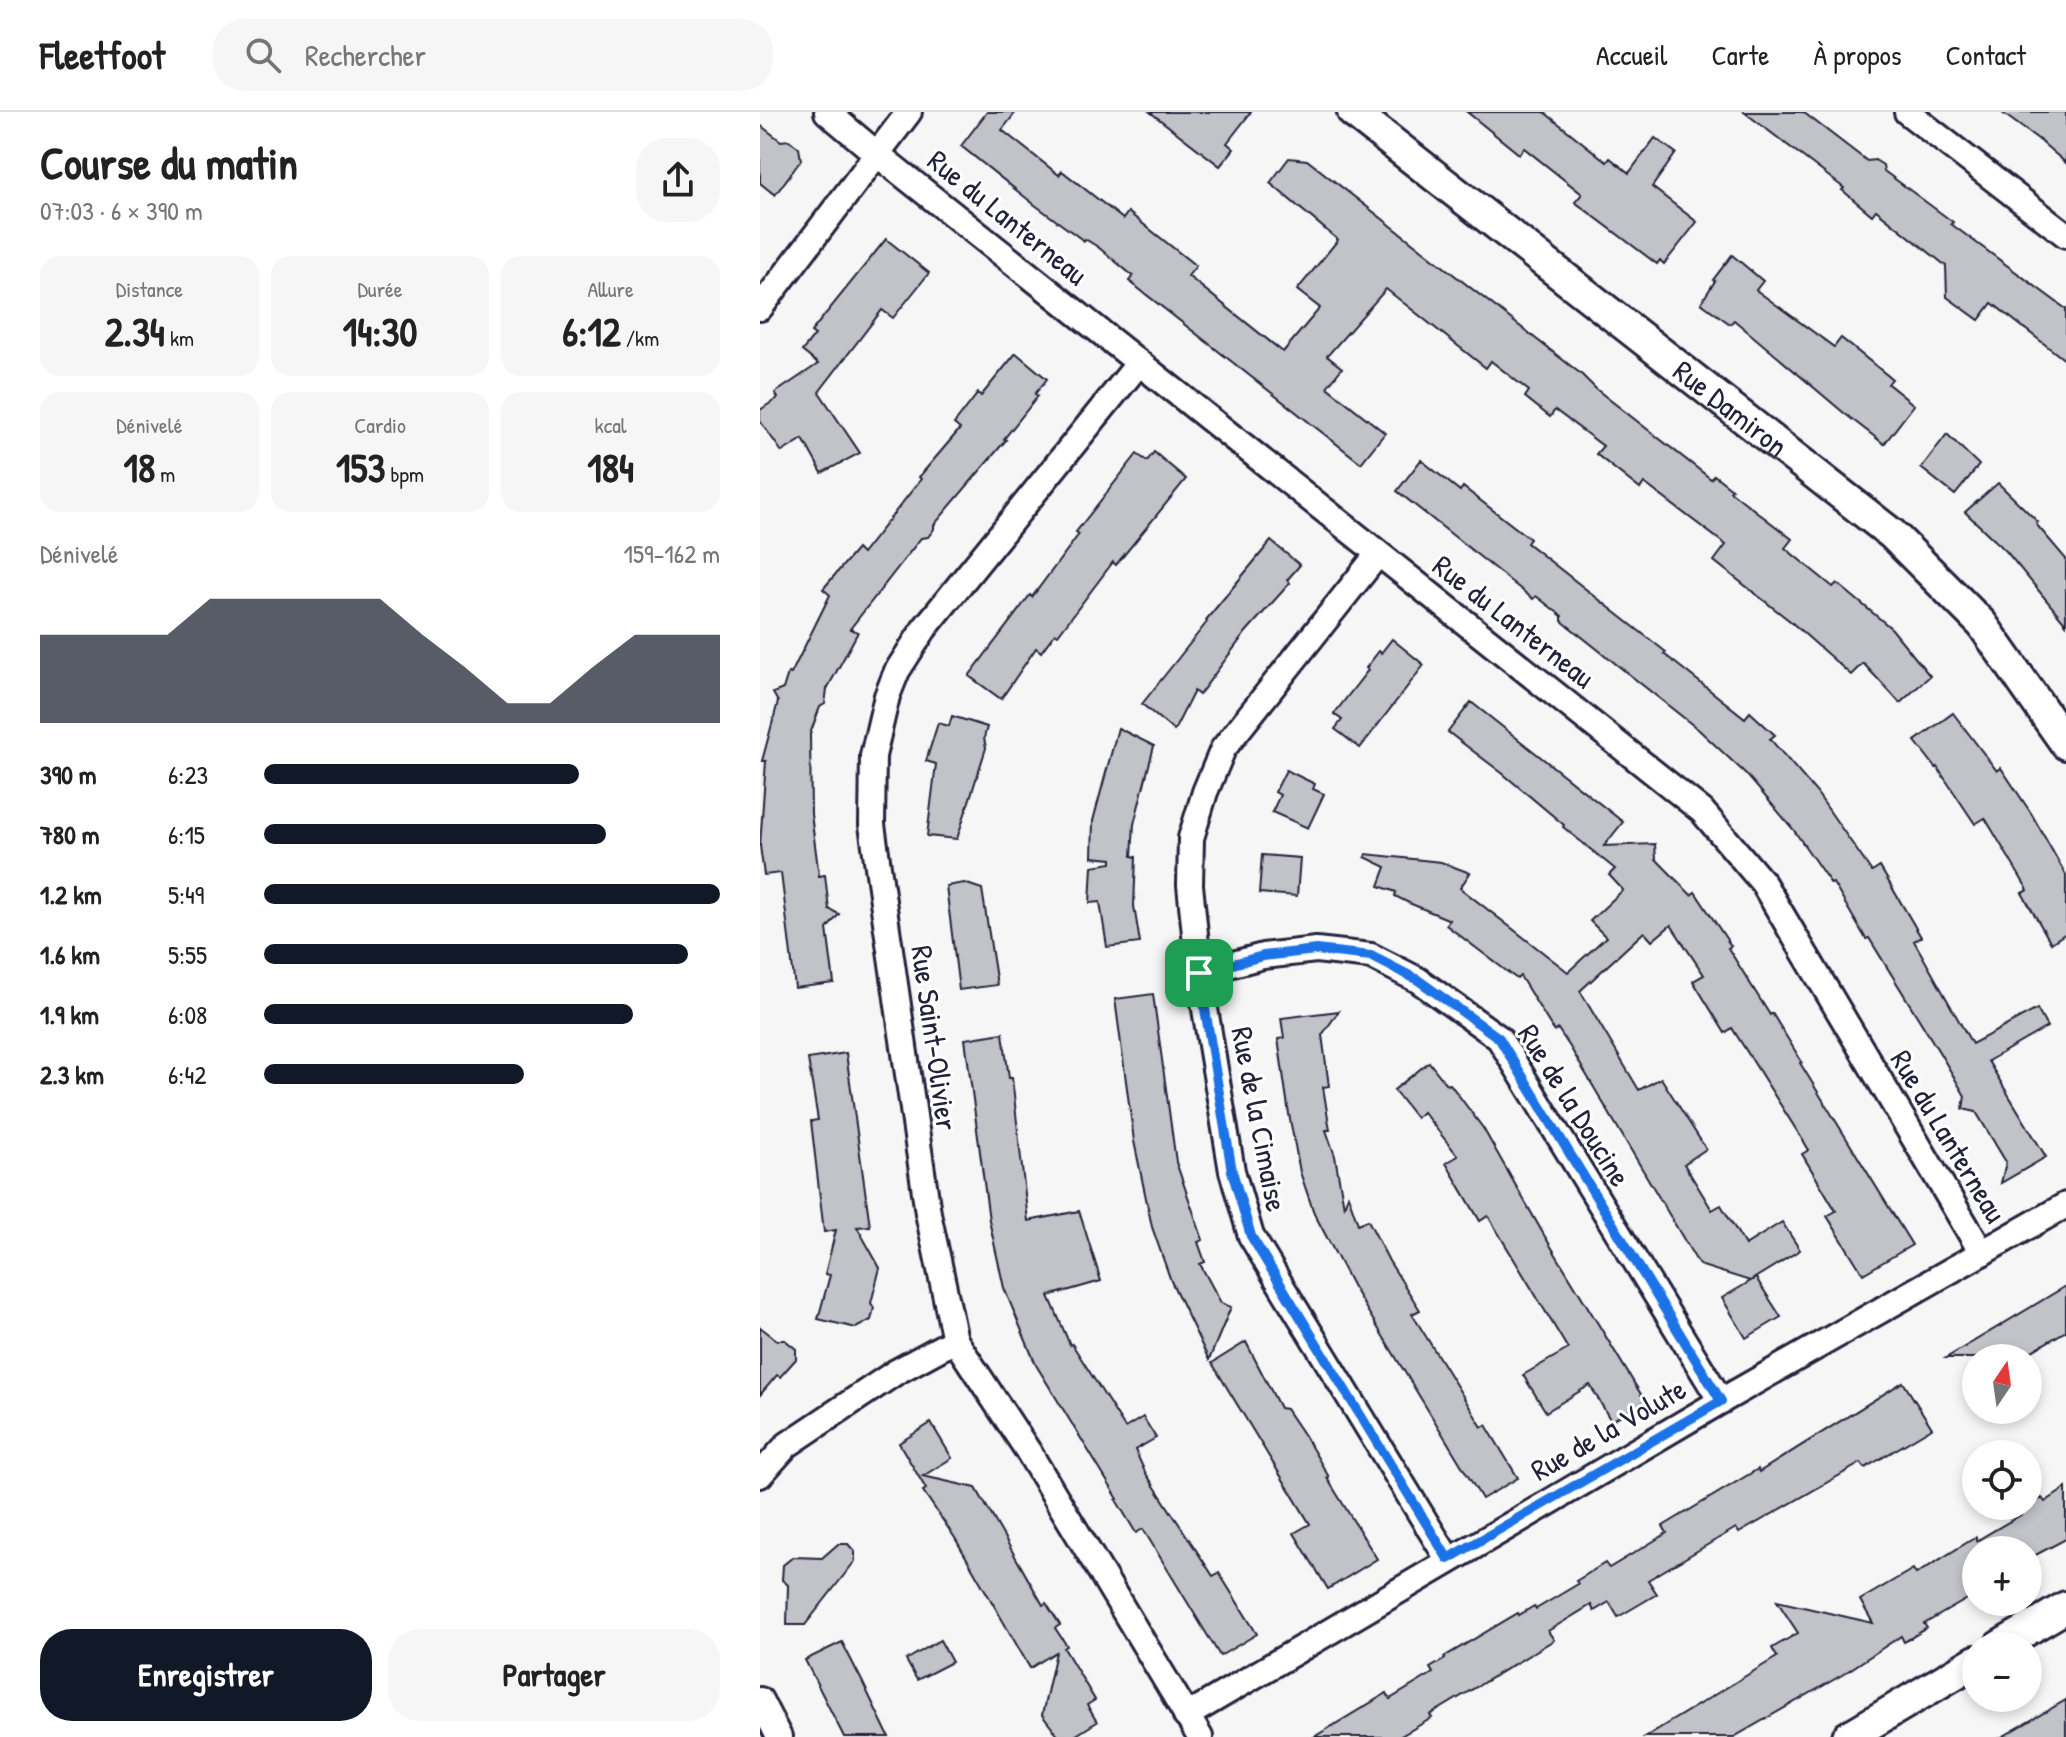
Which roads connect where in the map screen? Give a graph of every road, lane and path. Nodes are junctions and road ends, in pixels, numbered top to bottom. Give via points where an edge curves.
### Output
1 (827, 112) edge
2 (909, 112) edge
3 (1353, 112) edge
4 (1907, 112) edge
5 (877, 154) junction
6 (2066, 235) edge
7 (760, 308) edge
8 (1139, 363) junction
9 (1378, 554) junction
10 (2066, 744) edge
11 (1199, 973) junction
12 (2066, 1205) edge
13 (1982, 1253) junction
14 (955, 1340) junction
15 (1721, 1401) junction
16 (760, 1475) edge
17 (1448, 1559) junction
18 (2066, 1607) edge
19 (2024, 1632) edge
20 (1962, 1669) edge
21 (760, 1700) edge
22 (1186, 1716) junction
23 (779, 1737) edge
24 (1200, 1737) edge
25 (1848, 1737) edge

1 - 5 street, Rue du Lanterneau
2 - 5 street, Rue du Lanterneau
3 - 10 street, Rue Damiron via 1892,534 1982,624
4 - 6 street
5 - 7 street, Rue du Lanterneau
5 - 8 street, Rue du Lanterneau
8 - 9 street, Rue du Lanterneau
8 - 14 street, Rue Saint-Olivier via 924,629 897,671 873,756 872,825 928,1213
9 - 11 street, Rue de la Cimaise via 1223,749 1191,838
9 - 13 street, Rue du Lanterneau via 1702,811 1731,844 1763,883
11 - 15 street, Rue de la Doucine via 1263,956 1316,950 1371,956 1418,980 1499,1038
11 - 17 street, Rue de la Cimaise via 1232,1171 1251,1236
12 - 13 street, Rue de la Volute
13 - 15 street, Rue de la Volute
14 - 16 street via 896,1372 787,1445
14 - 22 street, Rue Saint-Olivier via 1028,1451
15 - 17 street, Rue de la Volute
17 - 22 street, Rue de la Volute
18 - 19 street
20 - 25 street
21 - 23 street
22 - 24 street, Rue Saint-Olivier

